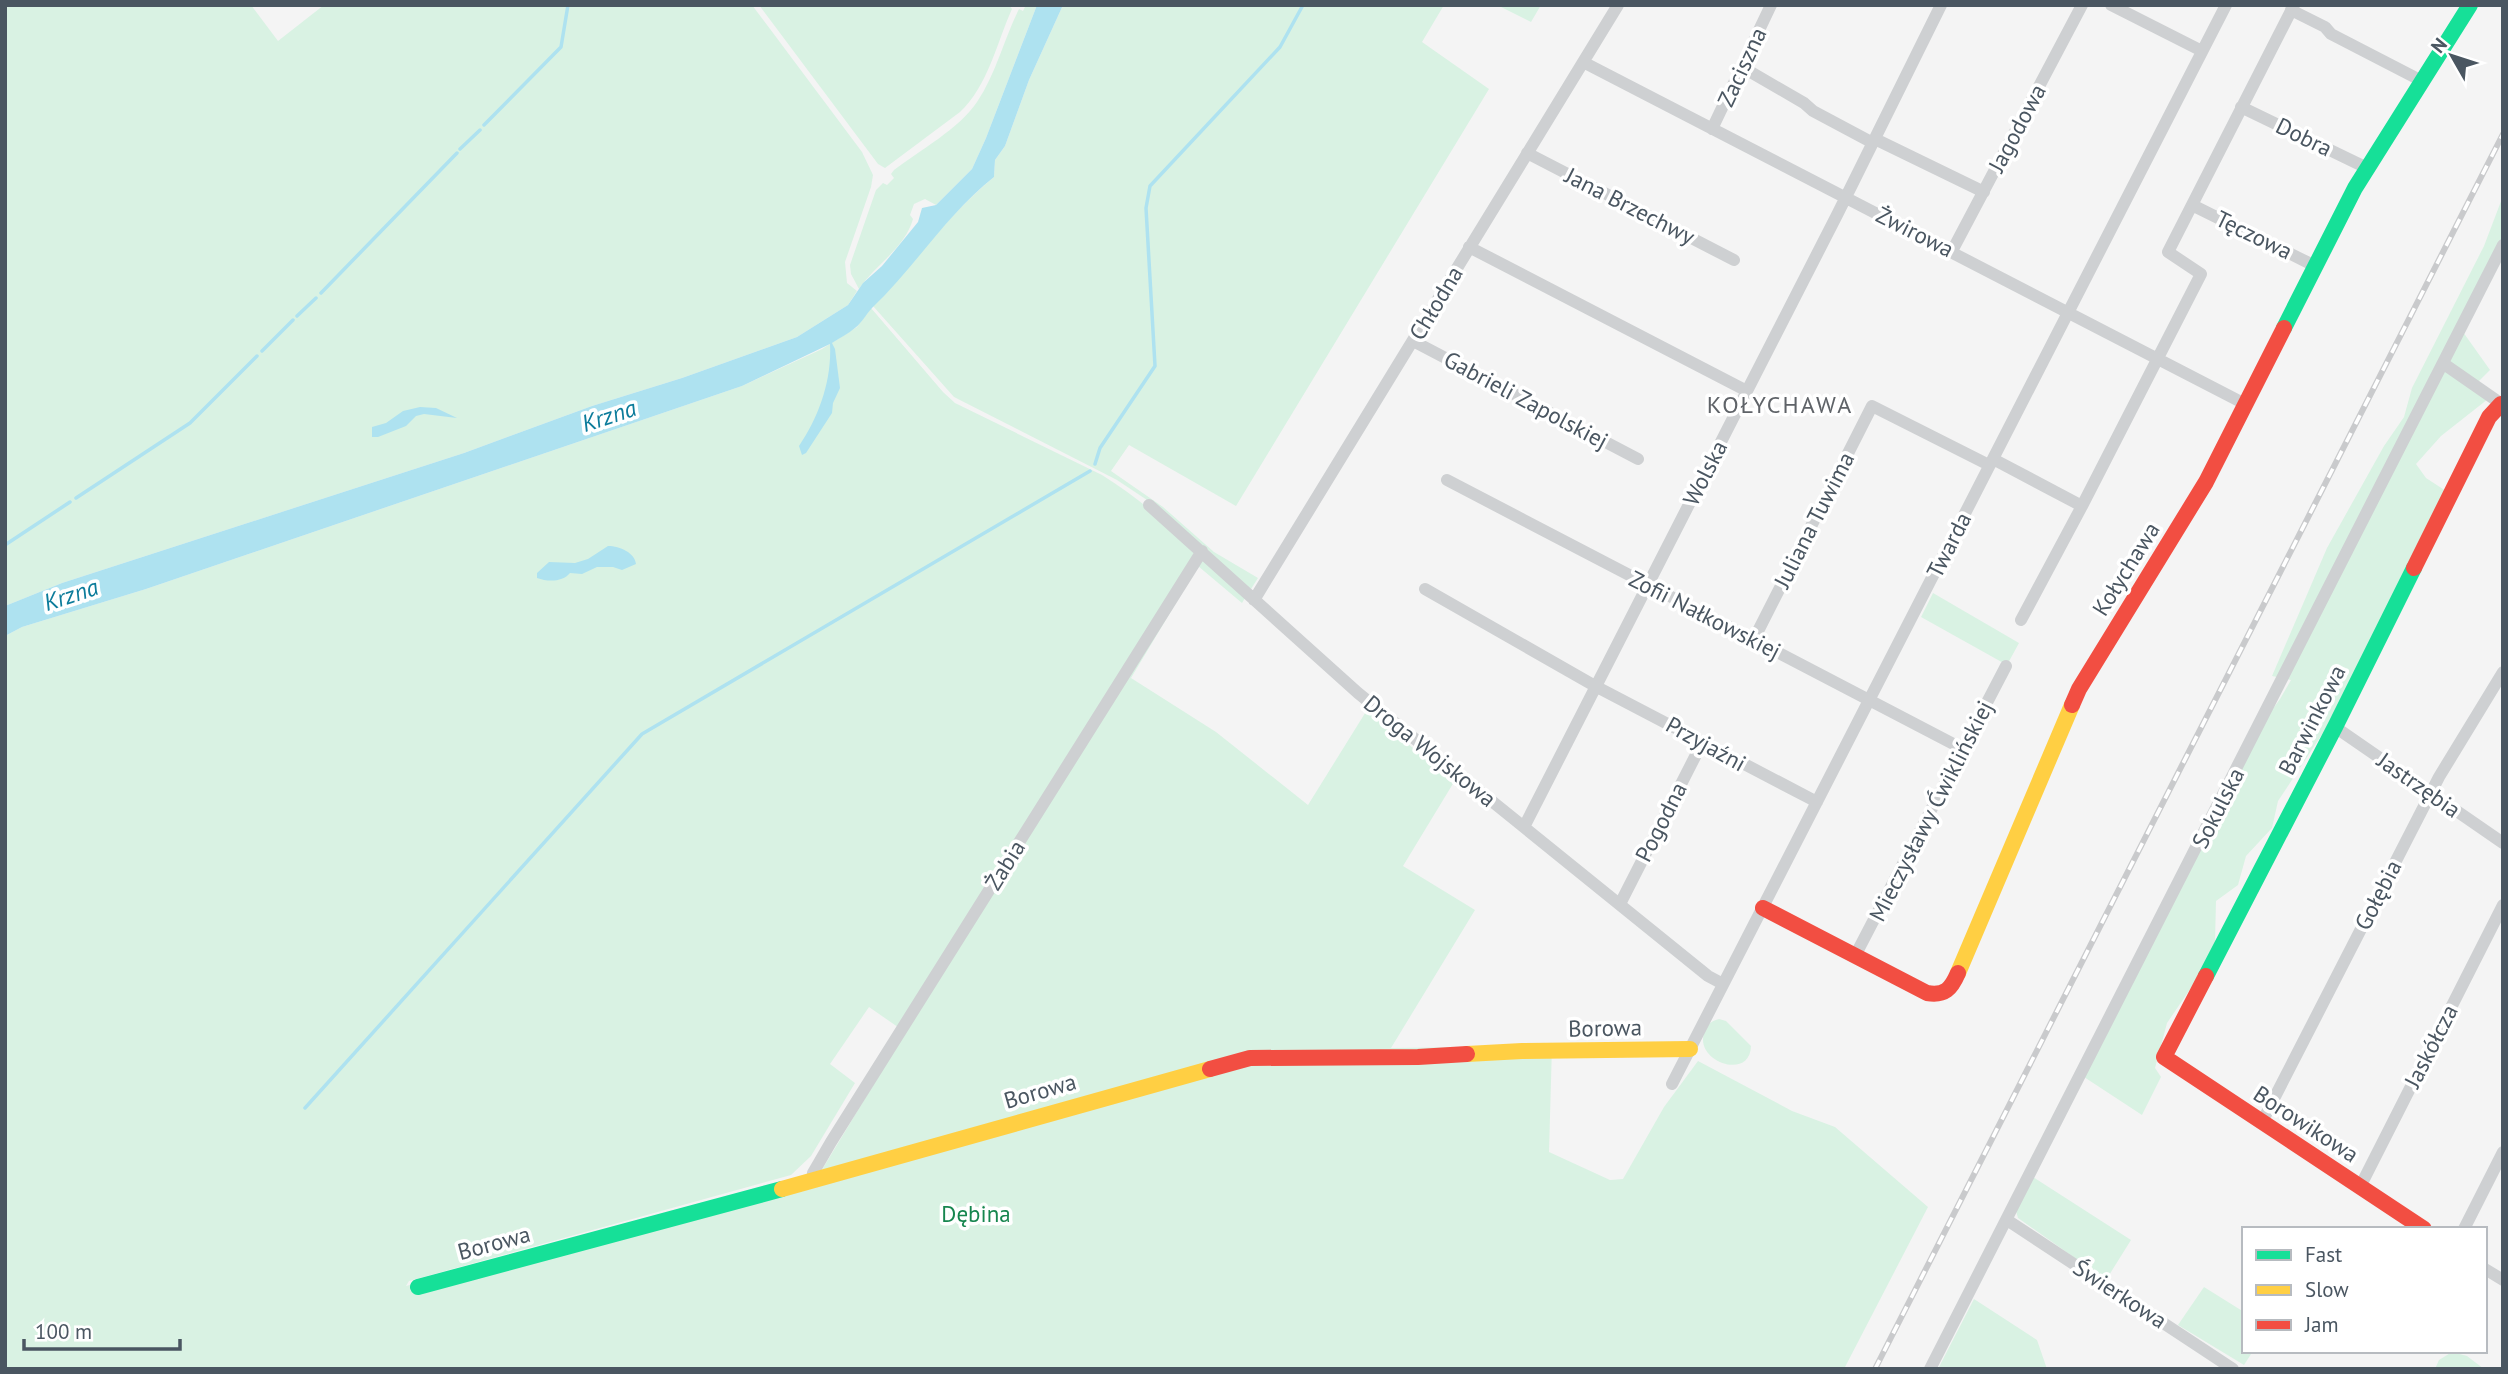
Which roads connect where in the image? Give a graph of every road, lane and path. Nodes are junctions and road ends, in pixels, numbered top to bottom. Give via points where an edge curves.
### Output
1 (1618, 5) edge
2 (1771, 5) edge
3 (1941, 5) edge
4 (2082, 5) edge
5 (2111, 5) edge
6 (2225, 5) edge
7 (2470, 5) edge
8 (2292, 8) edge
9 (2202, 51) junction
10 (1583, 62) junction
11 (1742, 66) junction
12 (2422, 81) junction
13 (2241, 107) junction
14 (1712, 129) junction
15 (1874, 141) junction
16 (1527, 153) junction
17 (2367, 168) junction
18 (1984, 192) junction
19 (1846, 197) junction
20 (2192, 205) junction
21 (2503, 245) edge
22 (1469, 247) junction
23 (1952, 251) junction
24 (1734, 260) dead end
25 (2315, 266) junction
26 (2068, 312) junction
27 (1413, 341) junction
28 (2158, 360) junction
29 (2444, 364) junction
30 (1747, 391) junction
31 (2245, 404) junction
32 (2502, 404) edge
33 (1638, 458) dead end
34 (1991, 462) junction
35 (1447, 480) dead end
36 (1149, 505) dead end
37 (2082, 506) junction
38 (1202, 551) junction
39 (1648, 586) junction
40 (1425, 589) dead end
41 (1254, 600) junction
42 (2021, 620) dead end
43 (1754, 639) junction
44 (2006, 666) dead end
45 (2503, 672) edge
46 (1595, 685) junction
47 (1869, 701) junction
48 (2335, 727) junction
49 (1703, 741) junction
50 (1963, 749) junction
51 (2431, 793) junction
52 (1817, 802) junction
53 (1524, 827) junction
54 (2503, 843) edge
55 (1620, 904) junction
56 (2503, 905) edge
57 (1763, 908) junction
58 (1855, 956) junction
59 (1723, 984) junction
60 (1690, 1049) junction
61 (2164, 1057) joint
62 (1672, 1084) dead end
63 (2262, 1122) junction
64 (2503, 1152) edge
65 (812, 1181) junction
66 (2360, 1187) junction
67 (2007, 1220) junction
68 (2421, 1227) edge
69 (2465, 1227) edge
70 (2487, 1270) edge
71 (2503, 1280) edge
72 (418, 1287) dead end
73 (1930, 1369) edge
74 (2233, 1369) edge

1 - 10 street, Chłodna
2 - 11 street, Zaciszna
3 - 15 street, Wolska
4 - 18 street, Jagodowa
5 - 9 street
6 - 9 street, Twarda
7 - 12 street, Kołychawa
8 - 12 street via 2331,34
8 - 13 street
9 - 26 street, Twarda
10 - 14 street, Żwirowa
10 - 16 street, Chłodna
11 - 14 street, Zaciszna
11 - 15 street via 1813,111
12 - 17 street, Kołychawa
13 - 17 street, Dobra
13 - 20 street
14 - 19 street, Żwirowa
15 - 18 street
15 - 19 street, Wolska
16 - 22 street, Chłodna
16 - 24 street, Jana Brzechwy
17 - 25 street, Kołychawa
18 - 23 street, Jagodowa
19 - 23 street, Żwirowa
19 - 30 street, Wolska
20 - 25 street, Tęczowa
20 - 28 street via 2168,252 2201,274
21 - 29 street, Sokulska
22 - 27 street, Chłodna
22 - 30 street
23 - 26 street, Żwirowa
25 - 31 street, Kołychawa
26 - 28 street, Żwirowa
26 - 34 street, Twarda
27 - 33 street, Gabrieli Zapolskiej
27 - 41 street, Chłodna
28 - 31 street, Żwirowa
28 - 37 street
29 - 32 street
29 - 67 street, Sokulska
30 - 39 street, Wolska
31 - 58 street, Kołychawa via 2194,502 2071,705 1952,986 1945,993 1931,994
32 - 48 street, Barwinkowa via 2490,416
34 - 37 street
34 - 43 street, Juliana Tuwima via 1872,406
34 - 47 street, Twarda
35 - 39 street, Zofii Nałkowskiej
36 - 38 street, Droga Wojskowa
37 - 42 street
38 - 41 street, Droga Wojskowa
38 - 65 street, Żabia via 837,1132
39 - 43 street, Zofii Nałkowskiej
39 - 46 street, Wolska
40 - 46 street, Przyjaźni
41 - 53 street, Droga Wojskowa via 1359,693
43 - 47 street, Zofii Nałkowskiej
44 - 50 street, Mieczysławy Ćwiklińskiej
45 - 51 street, Gołębia
46 - 49 street, Przyjaźni
46 - 53 street, Wolska
47 - 50 street, Zofii Nałkowskiej
47 - 52 street, Twarda
48 - 51 street, Jastrzębia
48 - 61 street, Barwinkowa
49 - 52 street, Przyjaźni
49 - 55 street, Pogodna
50 - 58 street, Mieczysławy Ćwiklińskiej
51 - 54 street, Jastrzębia
51 - 63 street, Gołębia
52 - 57 street, Twarda
53 - 55 street, Droga Wojskowa
55 - 59 street, Droga Wojskowa
56 - 66 street, Jaskółcza
57 - 58 street, Kołychawa
57 - 59 street, Twarda
59 - 60 street, Twarda
60 - 62 street, Twarda
60 - 65 street, Borowa via 1250,1058
61 - 63 street, Borowikowa
63 - 66 street, Borowikowa
64 - 69 street
65 - 72 street, Borowa
66 - 68 street, Borowikowa
67 - 73 street, Sokulska
67 - 74 street, Świerkowa
70 - 71 street

